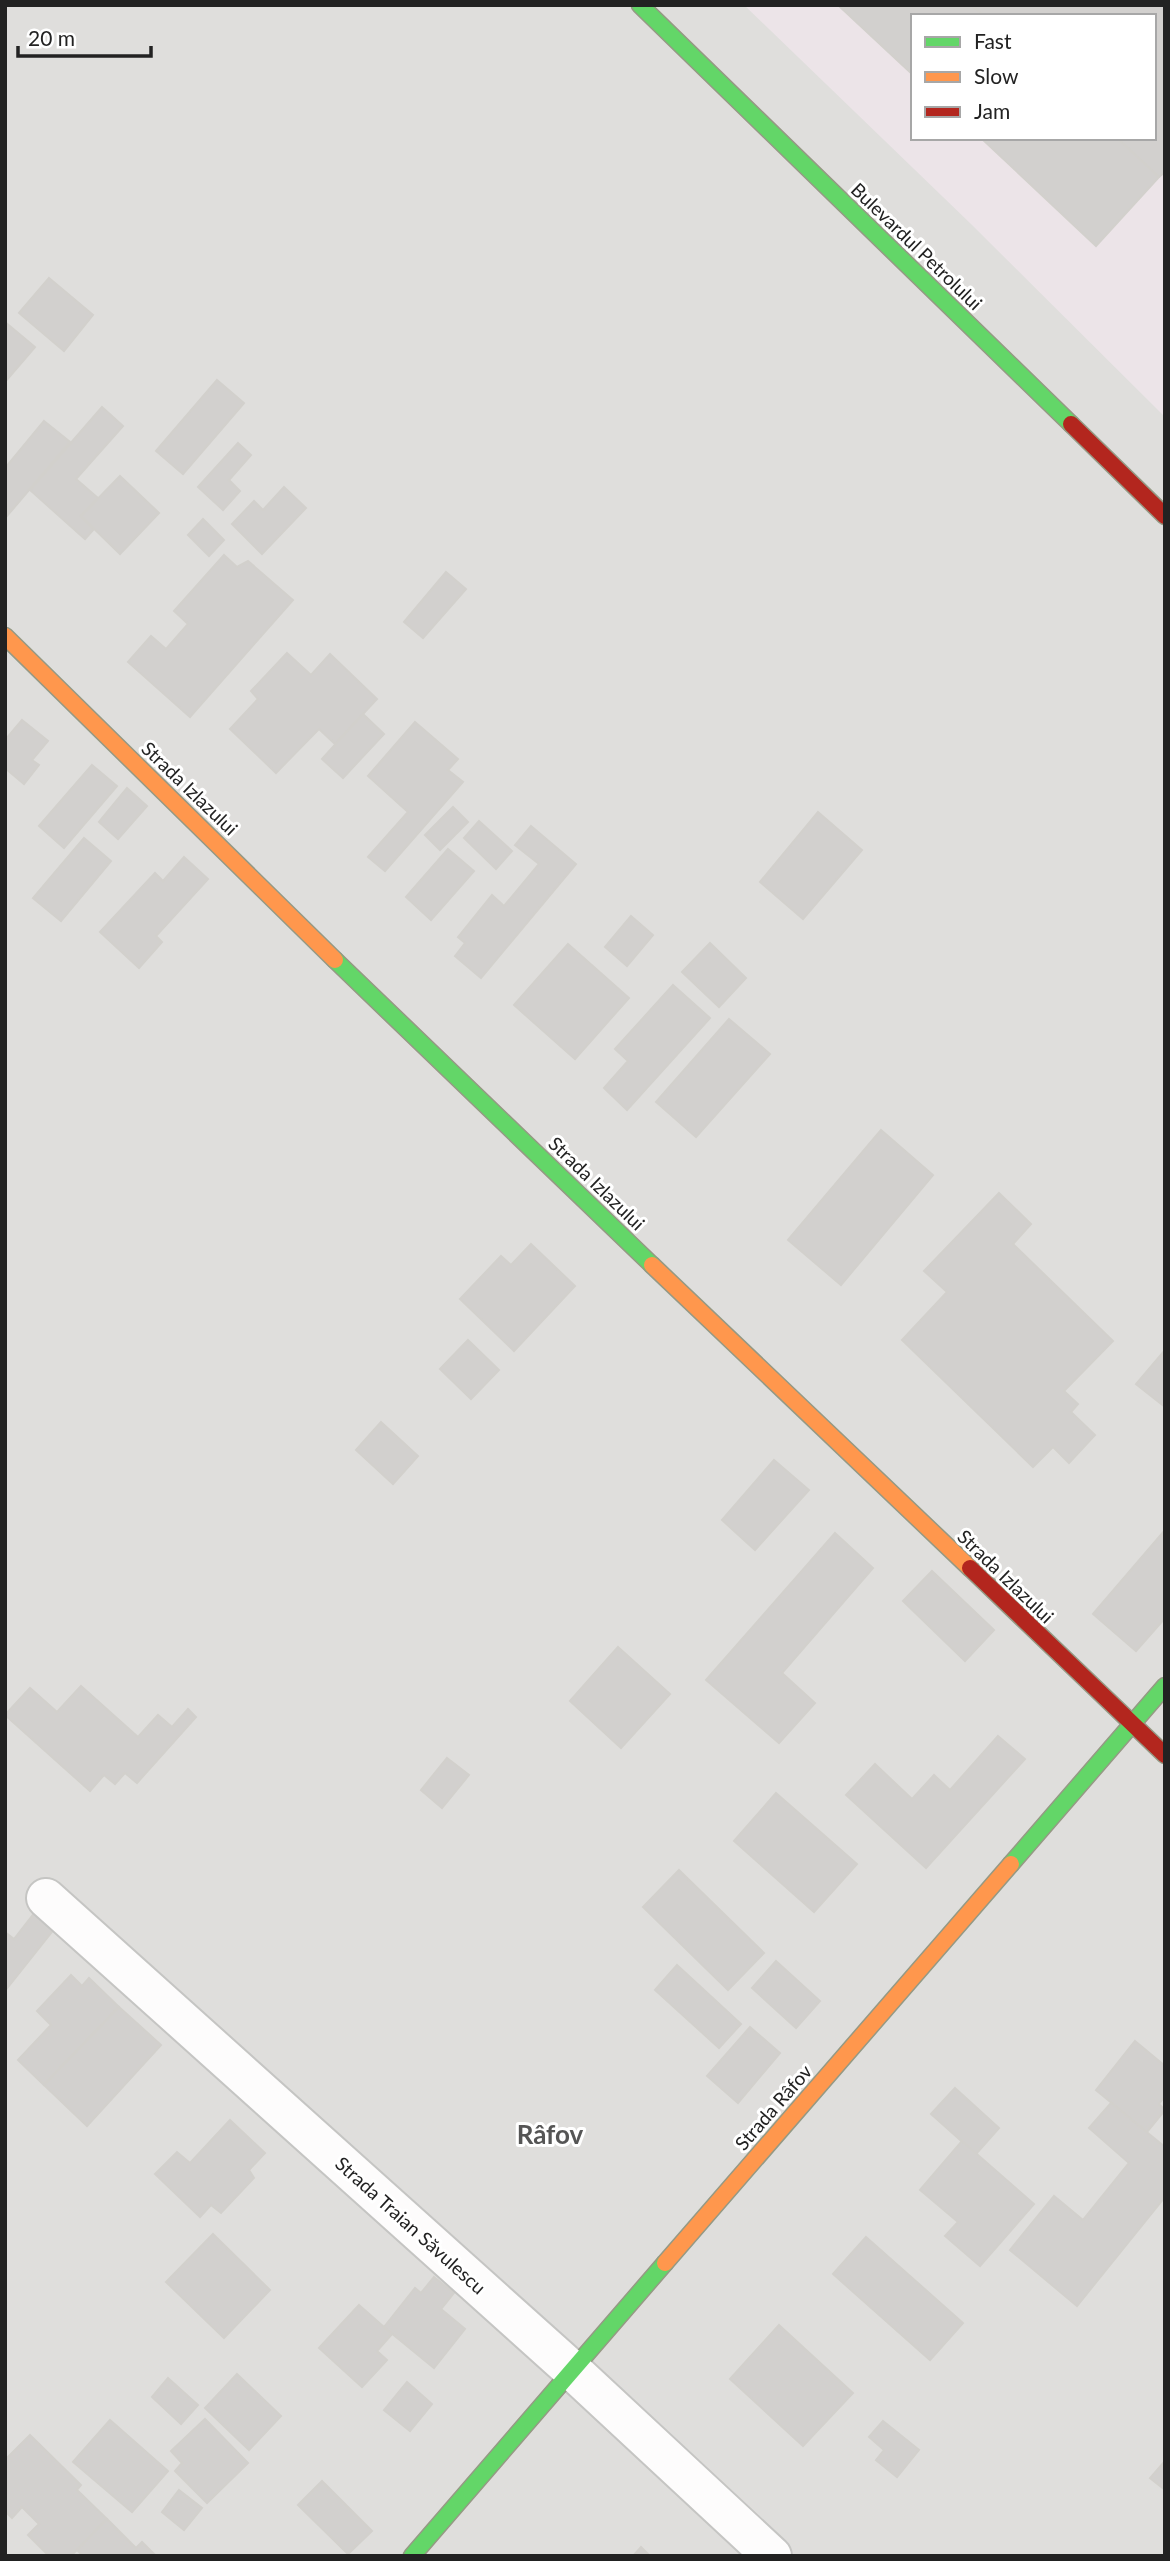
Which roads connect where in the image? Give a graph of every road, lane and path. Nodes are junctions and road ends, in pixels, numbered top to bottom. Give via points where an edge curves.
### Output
1 (640, 5) edge
2 (1165, 516) edge
3 (5, 636) edge
4 (1165, 1686) edge
5 (1130, 1724) junction
6 (1165, 1755) edge
7 (46, 1898) dead end
8 (573, 2371) junction
9 (412, 2556) edge
10 (772, 2556) edge

1 - 2 street, Bulevardul Petrolului
3 - 5 street, Strada Izlazului via 443,1065
4 - 5 street, Strada Râfov
5 - 6 street, Strada Izlazului
5 - 8 street, Strada Râfov
7 - 8 street, Strada Traian Săvulescu
8 - 9 street, Strada Râfov
8 - 10 street, Strada Traian Săvulescu

